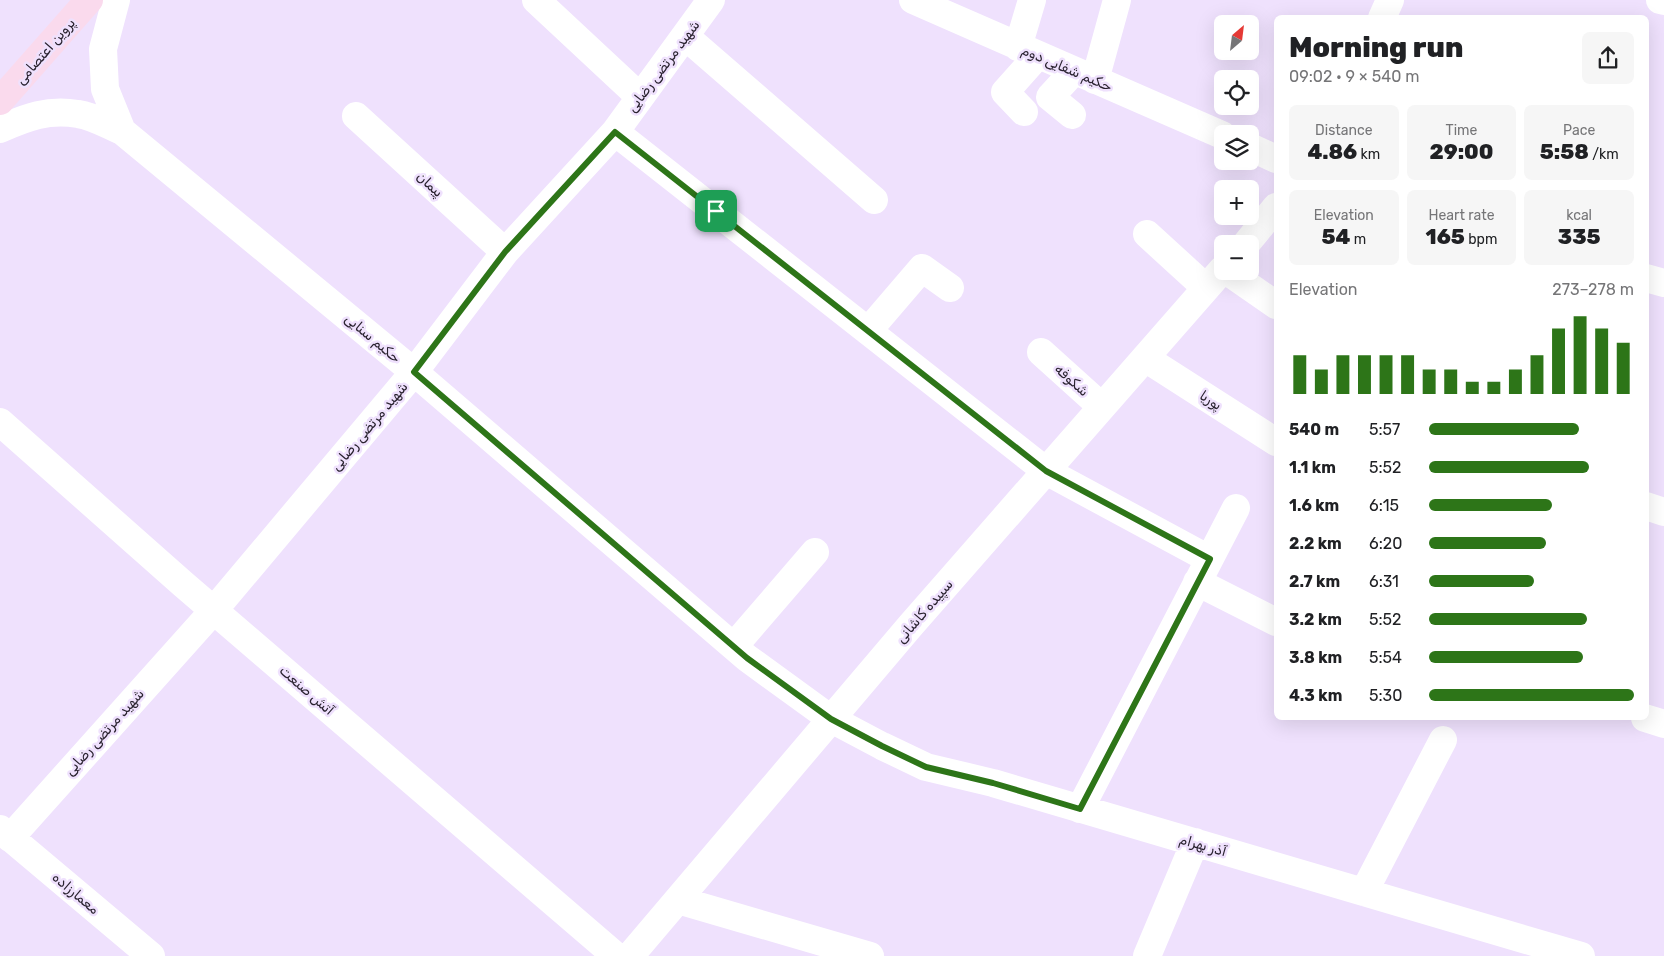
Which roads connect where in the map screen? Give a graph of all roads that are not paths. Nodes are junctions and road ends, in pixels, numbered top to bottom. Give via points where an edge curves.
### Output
1 (89, 0) edge
2 (116, 0) edge
3 (536, 0) edge
4 (711, 0) edge
5 (913, 0) edge
6 (1032, 0) edge
7 (1118, 0) edge
8 (1390, 0) edge
9 (1660, 0) edge
10 (1664, 1) edge
11 (1383, 15) edge
12 (685, 36) junction
13 (1028, 51) junction
14 (1085, 75) junction
15 (0, 101) edge
16 (1024, 112) dead end
17 (628, 113) junction
18 (1072, 115) dead end
19 (356, 116) dead end
20 (0, 129) edge
21 (122, 131) junction
22 (1214, 131) edge
23 (1259, 151) edge
24 (1274, 158) edge
25 (874, 200) dead end
26 (1274, 209) edge
27 (1147, 234) dead end
28 (1253, 235) edge
29 (505, 252) junction
30 (1649, 279) edge
31 (1214, 280) edge
32 (1240, 280) edge
33 (1664, 283) edge
34 (950, 288) dead end
35 (1274, 303) edge
36 (868, 331) junction
37 (1041, 352) dead end
38 (1145, 358) junction
39 (414, 372) junction
40 (1102, 407) junction
41 (0, 422) edge
42 (1274, 441) edge
43 (1046, 471) junction
44 (1649, 507) edge
45 (1236, 508) dead end
46 (1664, 512) edge
47 (815, 552) dead end
48 (1204, 571) junction
49 (214, 610) junction
50 (1274, 621) edge
51 (734, 646) junction
52 (831, 719) junction
53 (1649, 719) edge
54 (1664, 724) edge
55 (1443, 740) dead end
56 (1080, 809) junction
57 (5, 833) edge
58 (1195, 842) junction
59 (1364, 892) junction
60 (678, 900) junction
61 (1551, 952) edge
62 (151, 956) edge
63 (616, 956) edge
64 (630, 956) edge
65 (870, 956) edge
66 (1147, 956) edge
67 (1581, 956) edge

1 - 15 main road, پروین اعتصامی
2 - 21 street via 103,49 105,89
3 - 17 street
4 - 12 street, شهید مرتضی رضایی
5 - 13 street, حکیم شفایی دوم
6 - 13 street
7 - 14 street
8 - 11 street
9 - 10 street
12 - 17 street, شهید مرتضی رضایی
12 - 25 street
13 - 14 street, حکیم شفایی دوم
13 - 16 street via 1005,92
14 - 18 street via 1050,97
14 - 22 street, حکیم شفایی دوم
17 - 29 street, شهید مرتضی رضایی
17 - 36 street
19 - 29 street, پیمان
20 - 21 street via 49,111 80,114
21 - 39 street, حکیم سنایی
23 - 24 street
26 - 28 street
27 - 31 street
29 - 39 street, شهید مرتضی رضایی
30 - 33 street
31 - 38 street, سپیده کاشانی
32 - 35 street
34 - 36 street via 922,268
36 - 43 street
37 - 40 street, شکوفه
38 - 40 street, سپیده کاشانی
38 - 42 street, پوریا
39 - 49 street, شهید مرتضی رضایی
39 - 51 street, حکیم سنایی
40 - 43 street, سپیده کاشانی
41 - 49 street, آتش صنعت
43 - 48 street
43 - 52 street, سپیده کاشانی
44 - 46 street
45 - 48 street
47 - 51 street
48 - 50 street
48 - 56 street
49 - 57 street, شهید مرتضی رضایی
49 - 63 street, آتش صنعت
51 - 52 street, حکیم سنایی
52 - 56 street, آذر بهرام via 926,767
52 - 60 street, سپیده کاشانی
53 - 54 street
55 - 59 street
56 - 58 street, آذر بهرام
57 - 62 street, معمارزاده
58 - 59 street, آذر بهرام
58 - 66 street
59 - 61 street, آذر بهرام
60 - 64 street, سپیده کاشانی
60 - 65 street
61 - 67 street, آذر بهرام

